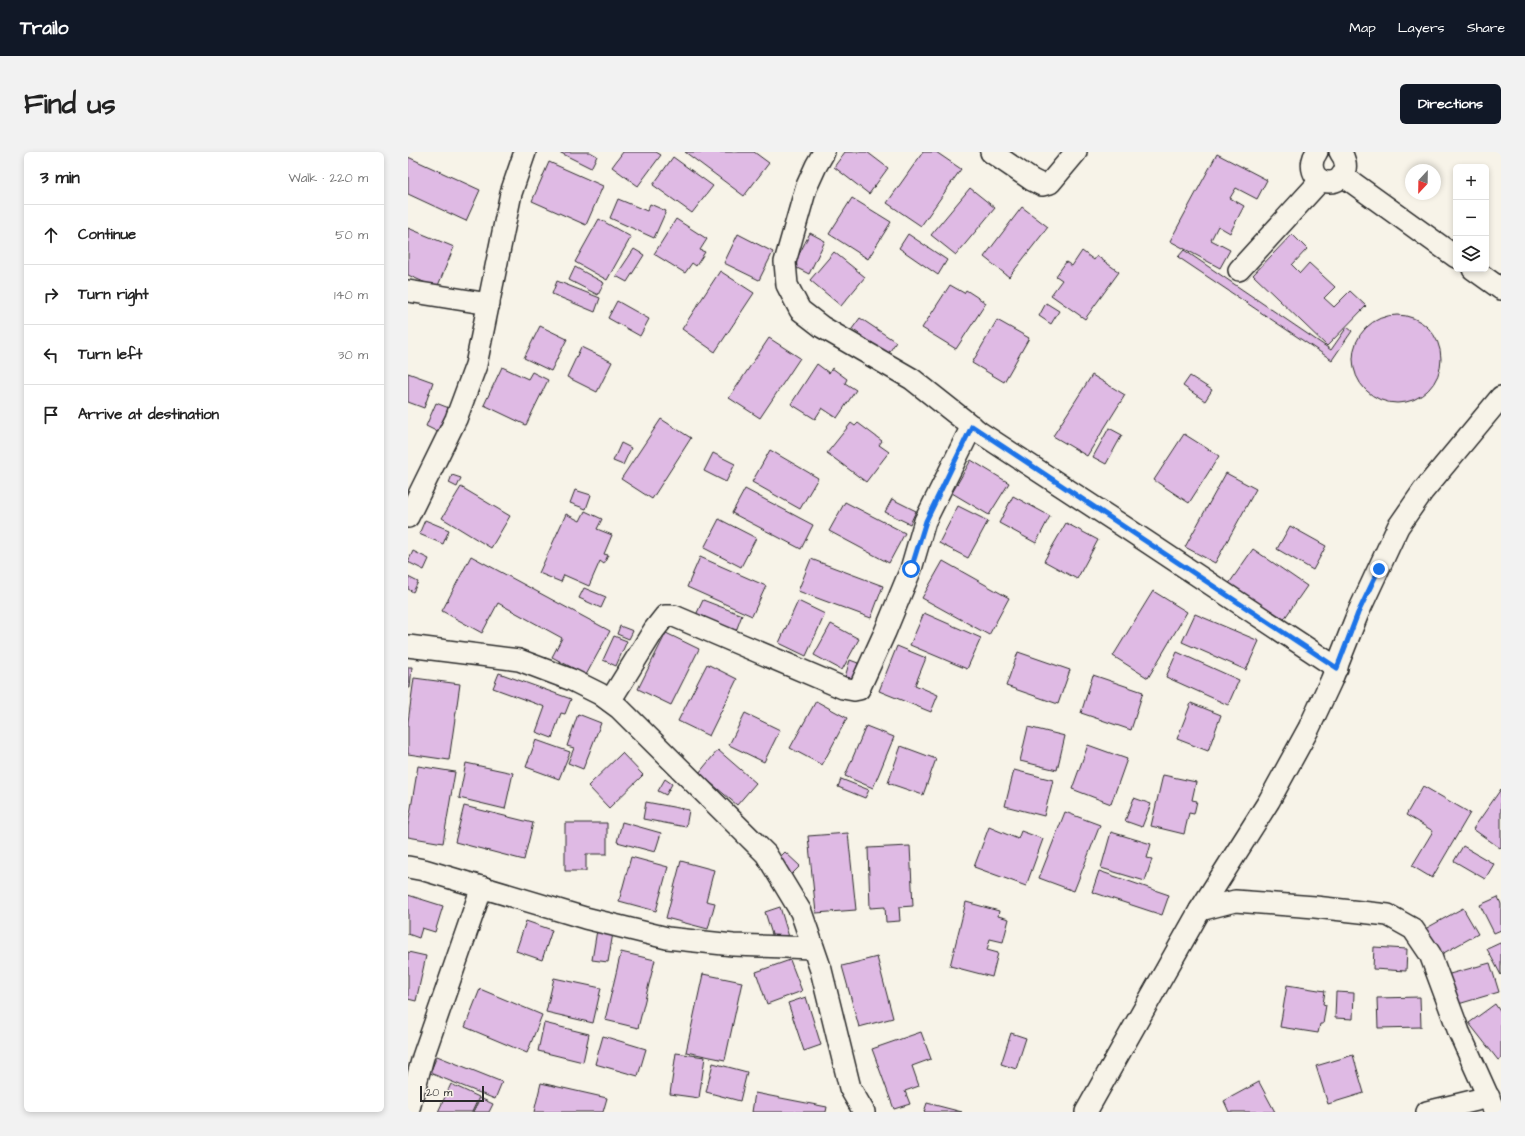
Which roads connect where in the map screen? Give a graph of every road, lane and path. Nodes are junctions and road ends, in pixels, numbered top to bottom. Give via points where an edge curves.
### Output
1 (525, 152) edge
2 (824, 152) edge
3 (992, 152) edge
4 (1076, 152) edge
5 (1317, 152) edge
6 (1340, 152) edge
7 (1342, 175) junction
8 (1321, 180) junction
9 (1453, 255) edge
10 (1239, 270) dead end
11 (1477, 272) edge
12 (1501, 289) edge
13 (408, 291) edge
14 (489, 304) junction
15 (1501, 397) edge
16 (972, 426) junction
17 (408, 517) edge
18 (408, 646) edge
19 (1337, 668) junction
20 (610, 701) junction
21 (408, 867) edge
22 (482, 887) junction
23 (1200, 910) junction
24 (813, 948) junction
25 (1492, 1105) edge
26 (408, 1112) edge
27 (864, 1112) edge
28 (1086, 1112) edge
29 (1427, 1112) edge

1 - 14 street via 511,193
2 - 16 street via 806,188 785,262 787,285 800,310 822,327 912,379
3 - 4 street via 1042,185 1050,183
5 - 8 street via 1311,164 1312,170
6 - 7 street via 1346,163
7 - 8 street via 1329,182
7 - 9 street
8 - 10 street
11 - 12 street
13 - 14 street
14 - 17 street via 476,365 456,419
15 - 19 street via 1423,491 1398,527 1358,613
16 - 19 street
16 - 20 street via 926,521 911,569 859,689 843,688 674,616 665,616
18 - 20 street via 519,660 572,680
19 - 23 street via 1309,728 1269,801
20 - 24 street via 766,854 801,912
21 - 22 street
22 - 24 street via 585,918 667,938 733,945
22 - 26 street via 423,1057
23 - 25 street via 1235,901 1315,907 1388,916 1413,929 1430,954 1459,1032
23 - 28 street
24 - 27 street via 821,970 850,1088
25 - 29 street

